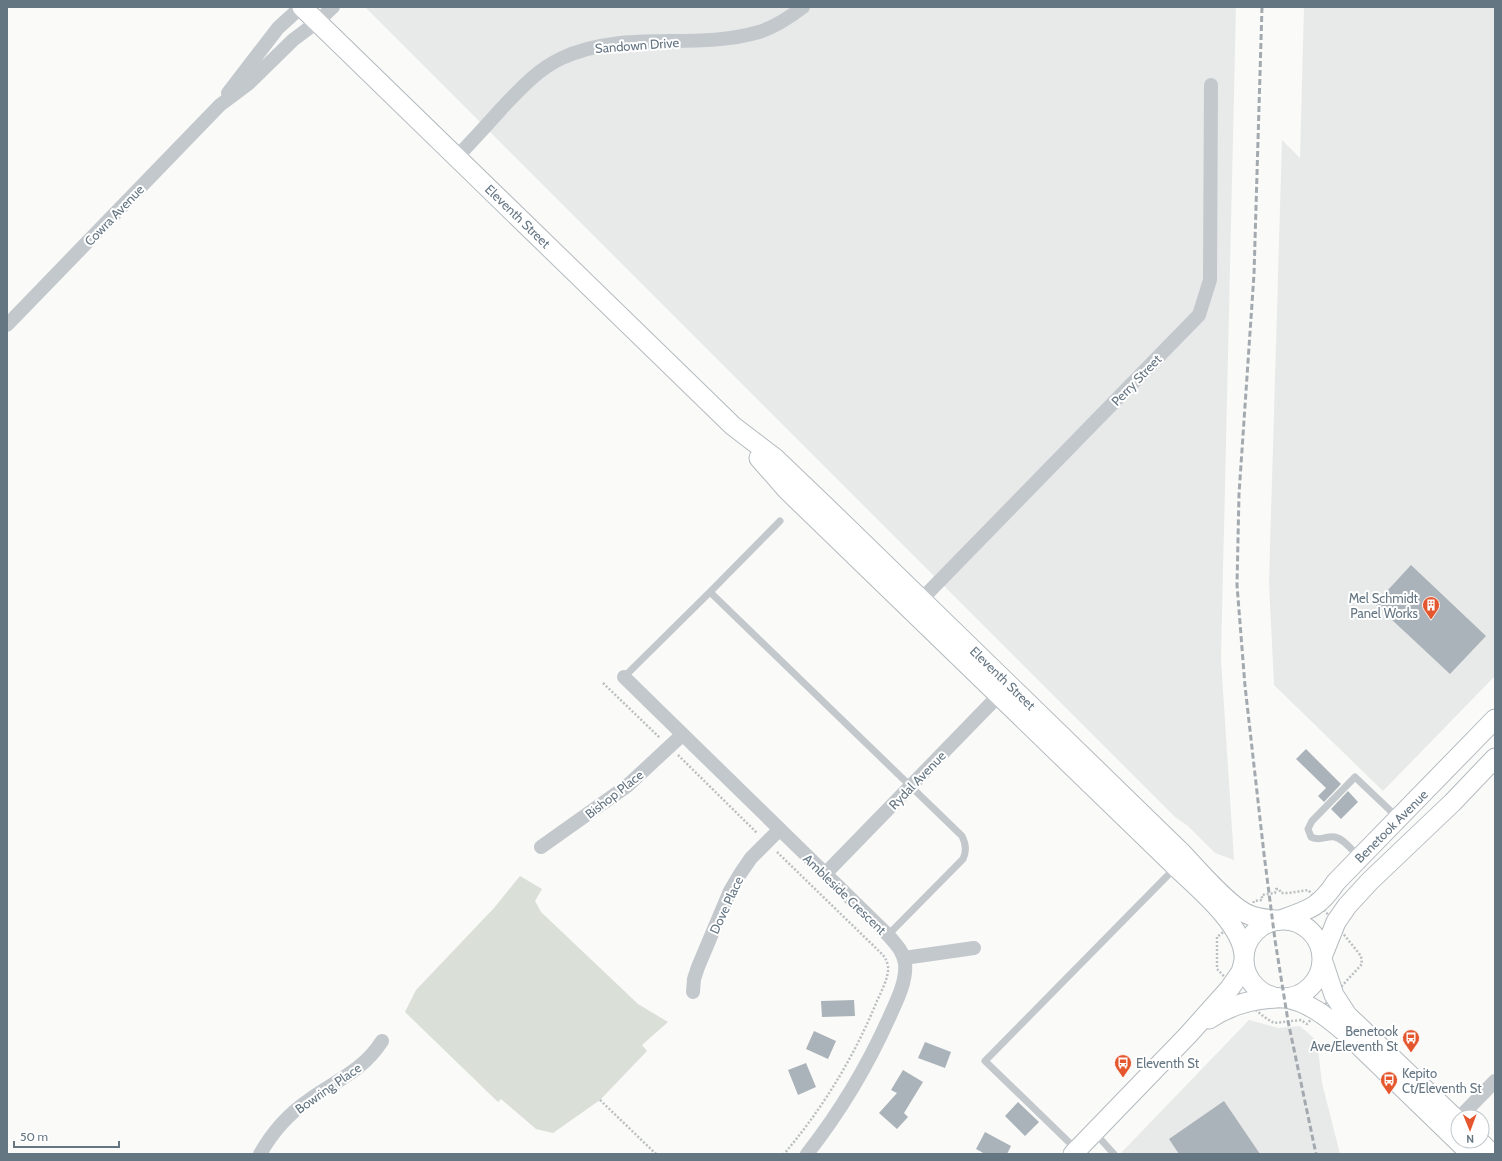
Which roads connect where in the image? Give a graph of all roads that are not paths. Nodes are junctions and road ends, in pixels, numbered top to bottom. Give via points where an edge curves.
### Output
1 (302, 7) edge
2 (333, 7) edge
3 (804, 7) edge
4 (317, 22) junction
5 (1211, 85) dead end
6 (220, 105) junction
7 (457, 158) junction
8 (7, 325) edge
9 (780, 521) dead end
10 (710, 592) junction
11 (916, 605) junction
12 (624, 677) joint
13 (1004, 690) junction
14 (1495, 719) edge
15 (682, 735) junction
16 (1495, 758) edge
17 (1433, 783) junction
18 (910, 787) junction
19 (1453, 802) junction
20 (1399, 818) junction
21 (779, 830) junction
22 (541, 847) dead end
23 (1360, 857) junction
24 (1181, 862) junction
25 (825, 874) junction
26 (1238, 918) junction
27 (1278, 920) junction
28 (888, 935) junction
29 (974, 948) dead end
30 (904, 958) junction
31 (1244, 958) junction
32 (1322, 958) junction
33 (693, 992) dead end
34 (1282, 998) junction
35 (1188, 1035) junction
36 (382, 1042) dead end
37 (1495, 1081) edge
38 (1468, 1109) edge
39 (1450, 1118) edge
40 (1450, 1119) edge
41 (1094, 1132) junction
42 (1075, 1152) edge
43 (260, 1154) edge
44 (806, 1154) edge
45 (1114, 1154) edge

1 - 4 main road, Eleventh Street
1 - 6 street, Cowra Avenue via 278,28
2 - 4 street, Cowra Avenue
3 - 7 street, Sandown Drive via 786,20 760,31 736,37 607,44 585,49 561,59 529,80
4 - 6 street, Cowra Avenue via 293,40 248,84
4 - 7 main road, Eleventh Street
5 - 11 street, Perry Street via 1210,280 1199,315
6 - 8 street, Cowra Avenue
7 - 11 main road, Eleventh Street via 733,426 787,490
9 - 10 lane
10 - 12 lane
10 - 18 lane
11 - 13 main road, Eleventh Street
12 - 15 street, Ambleside Crescent
13 - 18 street, Rydal Avenue
13 - 24 main road, Eleventh Street
14 - 17 main road, Benetook Avenue
15 - 21 street, Ambleside Crescent
15 - 22 street, Bishop Place via 627,786
16 - 19 main road, Benetook Avenue
17 - 19 main road
17 - 20 main road, Benetook Avenue
18 - 25 street, Rydal Avenue
18 - 28 lane via 962,836 966,854
19 - 32 main road, Benetook Avenue via 1344,910 1336,922
20 - 23 main road, Benetook Avenue
20 - 23 lane via 1355,777 1312,821 1308,830 1314,838 1340,839
21 - 25 street, Ambleside Crescent
21 - 33 street, Dove Place via 751,858 730,891 698,966
23 - 27 main road, Benetook Avenue via 1319,903 1305,911
24 - 26 main road, Eleventh Street
24 - 42 lane via 985,1061
25 - 28 street, Ambleside Crescent
26 - 27 main road, Eleventh Street
26 - 31 main road, Eleventh Street
27 - 31 main road via 1255,932 1248,940
27 - 32 main road via 1295,922 1309,930 1318,942
28 - 30 street, Ambleside Crescent via 901,950
29 - 30 street
30 - 44 street via 903,981 868,1063 824,1132
31 - 34 main road via 1246,973 1252,983 1267,995
31 - 35 main road via 1241,972 1232,985
32 - 34 main road via 1320,972 1309,988 1298,995
32 - 39 main road via 1334,995 1342,1009
34 - 35 main road via 1259,999 1235,1005 1220,1012
34 - 40 main road via 1295,1000 1319,1011
35 - 41 main road
36 - 43 street, Bowring Place via 367,1061 353,1072 294,1111 281,1124
37 - 38 street
41 - 42 main road
41 - 45 lane

